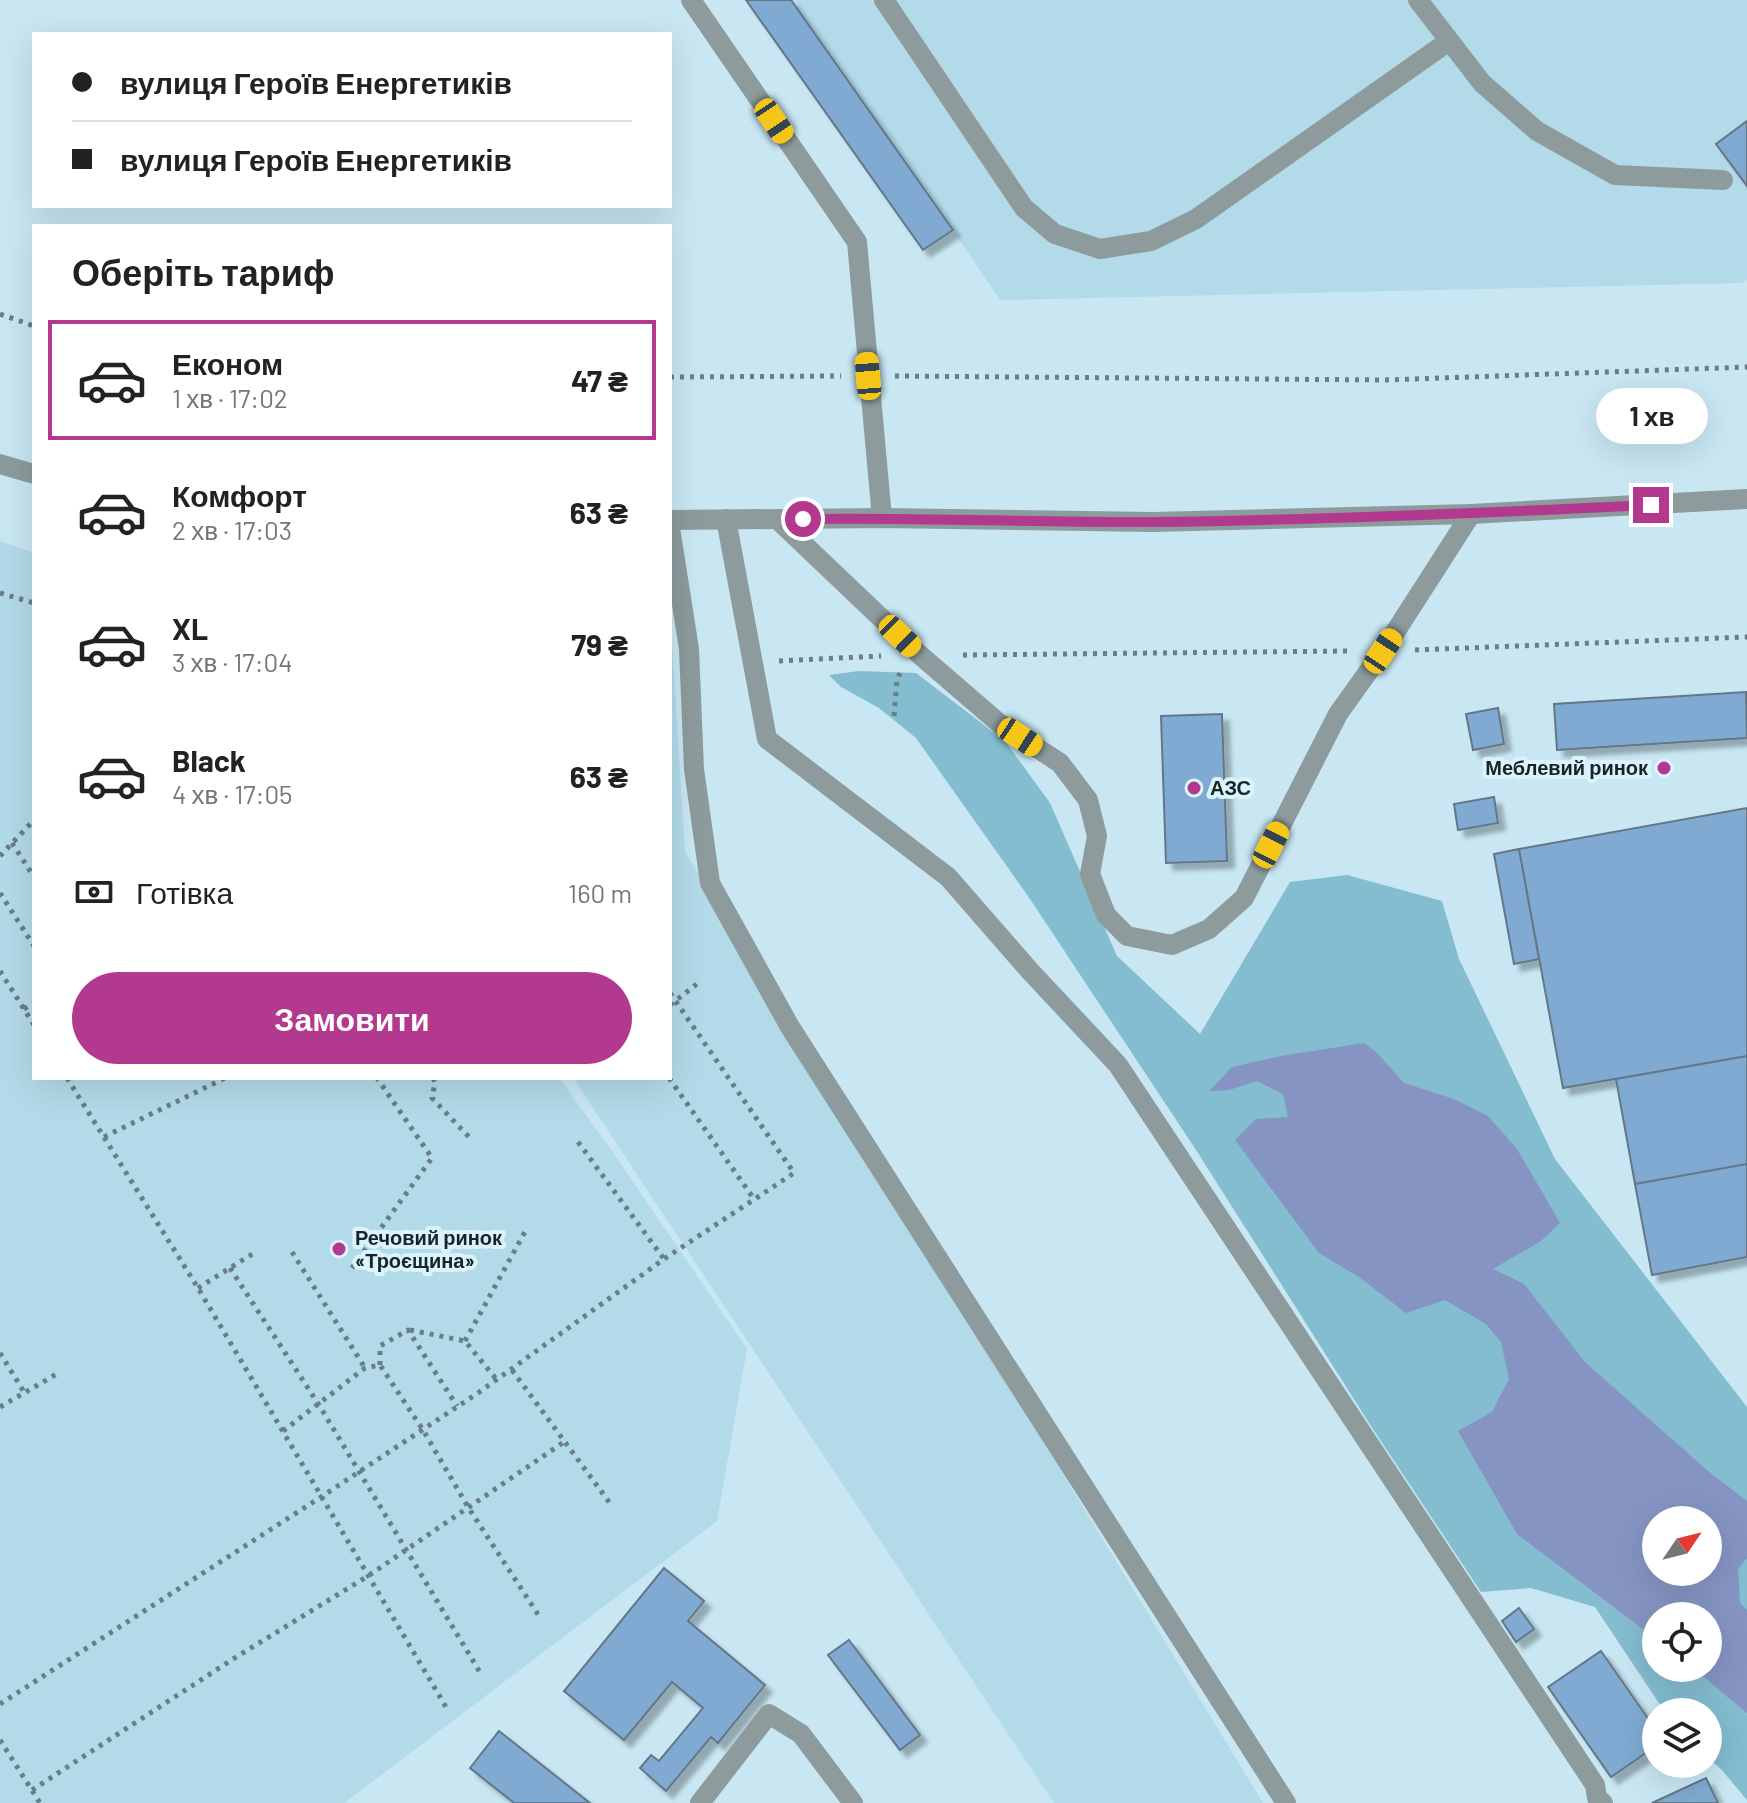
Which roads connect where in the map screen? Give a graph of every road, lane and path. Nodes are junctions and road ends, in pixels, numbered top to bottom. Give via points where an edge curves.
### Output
1 (691, 0) edge
2 (884, 0) edge
3 (1418, 0) edge
4 (1449, 41) junction
5 (1723, 180) dead end
6 (0, 314) edge
7 (32, 325) edge
8 (1747, 367) edge
9 (868, 376) junction
10 (672, 377) edge
11 (0, 464) edge
12 (32, 473) edge
13 (1747, 499) edge
14 (1471, 514) junction
15 (882, 518) junction
16 (726, 519) junction
17 (777, 519) junction
18 (672, 520) edge
19 (672, 541) edge
20 (0, 593) edge
21 (32, 602) edge
22 (1747, 637) edge
23 (1383, 651) junction
24 (916, 655) junction
25 (753, 662) junction
26 (894, 716) dead end
27 (32, 822) edge
28 (12, 843) junction
29 (0, 856) edge
30 (32, 874) edge
31 (0, 893) edge
32 (32, 943) edge
33 (0, 971) edge
34 (697, 984) dead end
35 (673, 1003) edge
36 (32, 1004) edge
37 (24, 1009) junction
38 (32, 1022) edge
39 (68, 1080) edge
40 (221, 1080) edge
41 (378, 1080) edge
42 (434, 1080) edge
43 (670, 1080) edge
44 (104, 1137) junction
45 (469, 1137) dead end
46 (578, 1142) dead end
47 (754, 1199) junction
48 (526, 1230) dead end
49 (292, 1252) dead end
50 (254, 1253) dead end
51 (664, 1259) junction
52 (230, 1268) junction
53 (352, 1268) dead end
54 (198, 1288) junction
55 (408, 1330) junction
56 (465, 1341) junction
57 (0, 1353) edge
58 (380, 1365) junction
59 (365, 1368) junction
60 (512, 1370) junction
61 (60, 1372) dead end
62 (497, 1380) junction
63 (24, 1392) junction
64 (319, 1405) junction
65 (457, 1406) junction
66 (0, 1407) edge
67 (423, 1430) junction
68 (283, 1431) junction
69 (564, 1442) junction
70 (360, 1471) junction
71 (321, 1497) junction
72 (612, 1506) dead end
73 (468, 1507) junction
74 (407, 1549) junction
75 (368, 1576) junction
76 (541, 1619) dead end
77 (481, 1674) dead end
78 (0, 1704) edge
79 (446, 1707) dead end
80 (0, 1740) edge
81 (32, 1790) junction
82 (1598, 1801) edge
83 (40, 1803) edge
84 (700, 1803) edge
85 (853, 1803) edge
86 (1286, 1803) edge

1 - 9 street via 857,242
2 - 4 street via 1024,208 1055,234 1100,249 1151,241 1196,219
3 - 4 street
4 - 5 street via 1482,83 1537,131 1615,175
6 - 7 path
8 - 9 path via 1385,380
9 - 10 path
9 - 15 street
11 - 12 street
13 - 14 street
14 - 15 street via 1153,522
14 - 23 street
15 - 17 street
16 - 17 street
16 - 18 street
16 - 25 street
17 - 24 street
19 - 86 street via 689,649 694,769 710,883 790,1027
20 - 21 path
22 - 23 path
23 - 24 path
23 - 24 street via 1338,714 1244,898 1209,929 1172,945 1127,936 1106,915 1090,874 1097,836 1088,800 1060,763 1000,724
24 - 25 path
24 - 26 path via 897,680
25 - 82 street via 767,739 948,877 1118,1065 1595,1785
27 - 28 path
28 - 29 path
28 - 30 path
31 - 32 path
33 - 37 path
34 - 35 path
35 - 47 path via 794,1173
36 - 37 path
37 - 38 path
39 - 44 path
40 - 44 path
41 - 53 path via 432,1158
42 - 45 path via 432,1098
43 - 47 path
44 - 54 path
46 - 51 path
47 - 51 path
48 - 56 path
49 - 59 path
50 - 52 path
51 - 60 path
52 - 54 path
52 - 64 path
54 - 68 path
55 - 56 path
55 - 58 path via 380,1346
55 - 65 path
56 - 62 path
57 - 63 path
58 - 59 path
58 - 67 path
59 - 64 path
60 - 62 path
60 - 69 path
61 - 63 path
62 - 65 path
63 - 66 path
64 - 68 path
64 - 70 path
65 - 67 path
67 - 70 path
67 - 73 path
68 - 71 path
69 - 72 path
69 - 73 path
70 - 71 path
70 - 74 path
71 - 75 path
71 - 78 path
73 - 74 path
73 - 76 path
74 - 75 path
74 - 77 path
75 - 79 path
75 - 81 path
80 - 81 path
81 - 83 path
84 - 85 street via 769,1714 801,1734

